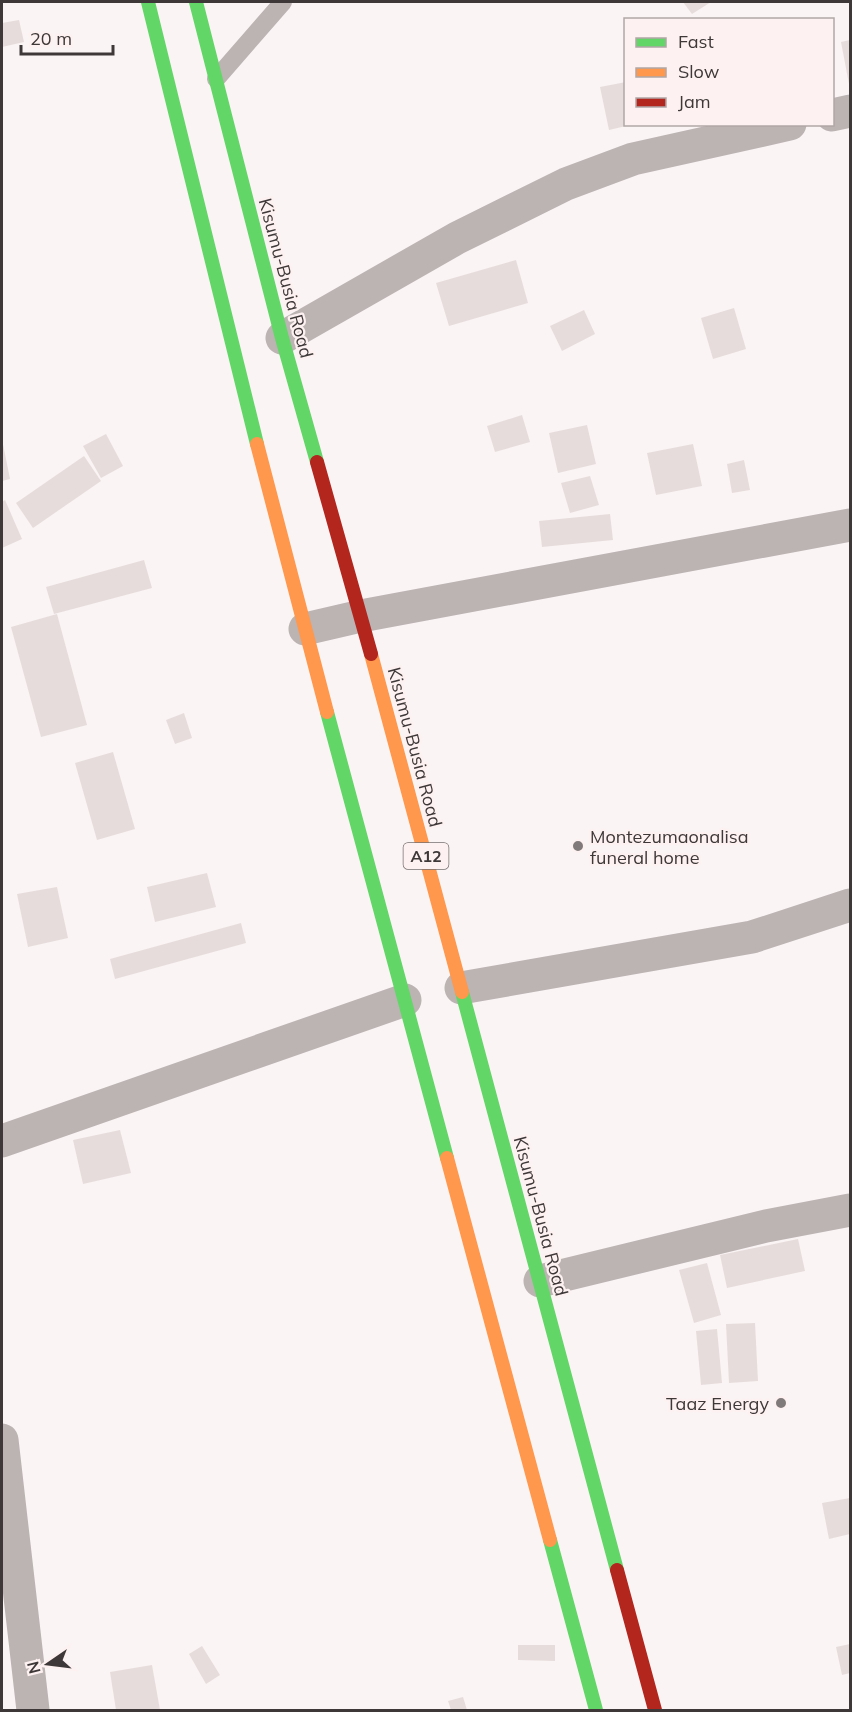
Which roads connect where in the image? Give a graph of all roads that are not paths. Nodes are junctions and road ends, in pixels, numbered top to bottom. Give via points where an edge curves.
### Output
1 (148, 2) edge
2 (196, 2) edge
3 (283, 2) edge
4 (216, 79) junction
5 (850, 111) edge
6 (834, 115) edge
7 (781, 126) edge
8 (282, 338) junction
9 (850, 525) edge
10 (361, 616) junction
11 (305, 629) junction
12 (850, 905) edge
13 (461, 988) junction
14 (405, 1000) junction
15 (2, 1141) edge
16 (850, 1210) edge
17 (540, 1281) junction
18 (2, 1440) edge
19 (33, 1710) edge
20 (596, 1710) edge
21 (655, 1710) edge

1 - 11 main road
2 - 4 main road, Kisumu-Busia Road / A12
3 - 4 lane
4 - 8 main road, Kisumu-Busia Road / A12
5 - 6 street
7 - 8 street via 633,159 566,184 457,238
8 - 10 main road, Kisumu-Busia Road / A12
9 - 10 street
10 - 11 street
10 - 13 main road, Kisumu-Busia Road / A12
11 - 14 main road
12 - 13 street via 752,937
13 - 17 main road, Kisumu-Busia Road / A12
14 - 15 street
14 - 20 main road
16 - 17 street via 766,1226
17 - 21 main road, Kisumu-Busia Road / A12
18 - 19 street

